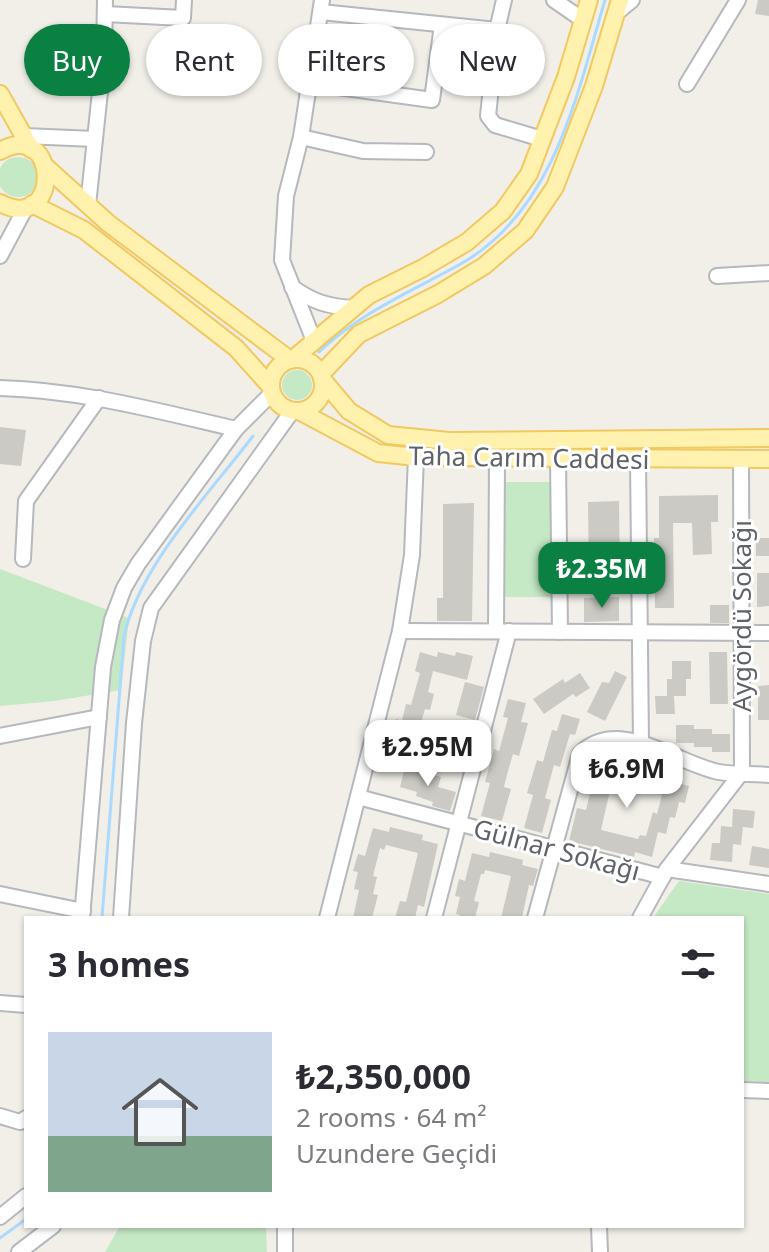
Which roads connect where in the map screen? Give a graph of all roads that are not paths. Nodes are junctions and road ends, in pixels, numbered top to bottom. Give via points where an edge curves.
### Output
1 (184, 0) edge
2 (504, 0) edge
3 (554, 0) edge
4 (589, 0) edge
5 (632, 0) edge
6 (738, 0) edge
7 (321, 6) edge
8 (105, 7) edge
9 (618, 7) edge
10 (583, 20) junction
11 (436, 24) edge
12 (498, 24) edge
13 (687, 84) dead end
14 (0, 94) edge
15 (307, 96) edge
16 (403, 96) edge
17 (433, 96) edge
18 (490, 96) edge
19 (301, 137) junction
20 (95, 139) junction
21 (542, 139) junction
22 (27, 142) junction
23 (0, 151) edge
24 (426, 152) dead end
25 (46, 167) junction
26 (0, 203) edge
27 (29, 205) junction
28 (88, 205) junction
29 (0, 256) edge
30 (769, 273) edge
31 (717, 276) dead end
32 (291, 285) junction
33 (354, 308) junction
34 (314, 341) junction
35 (292, 360) junction
36 (321, 376) junction
37 (0, 388) edge
38 (272, 390) junction
39 (99, 398) junction
40 (296, 410) junction
41 (236, 429) junction
42 (769, 438) edge
43 (416, 457) junction
44 (497, 458) junction
45 (558, 459) junction
46 (638, 459) junction
47 (741, 459) junction
48 (769, 459) edge
49 (23, 559) dead end
50 (400, 631) junction
51 (502, 631) junction
52 (560, 632) junction
53 (638, 632) junction
54 (741, 633) junction
55 (769, 633) edge
56 (99, 717) junction
57 (0, 736) edge
58 (641, 743) junction
59 (742, 772) junction
60 (769, 775) edge
61 (358, 797) junction
62 (459, 823) junction
63 (552, 848) junction
64 (665, 873) junction
65 (769, 884) edge
66 (0, 894) edge
67 (82, 914) edge
68 (121, 916) edge
69 (328, 916) edge
70 (435, 916) edge
71 (535, 916) edge
72 (641, 916) edge
73 (0, 1003) edge
74 (24, 1005) edge
75 (744, 1090) edge
76 (769, 1091) edge
77 (0, 1116) edge
78 (24, 1119) edge
79 (24, 1198) edge
80 (0, 1217) edge
81 (50, 1228) edge
82 (285, 1228) edge
83 (599, 1228) edge
84 (19, 1252) edge
85 (285, 1252) edge
86 (590, 1252) edge
87 (600, 1252) edge

1 - 8 street via 183,18
2 - 12 street
3 - 10 street
4 - 10 main road
5 - 9 street
6 - 13 street
7 - 11 street
8 - 20 street
9 - 36 main road via 555,187 525,231 484,266 359,334
10 - 21 main road
14 - 22 main road
15 - 19 street
16 - 17 street
18 - 21 street via 488,116 495,125
19 - 24 street via 363,151
19 - 32 street via 286,196 282,260
20 - 22 street
20 - 28 street
21 - 33 main road via 529,174 503,211 467,242
22 - 23 main road
22 - 25 main road
25 - 27 main road via 43,194
25 - 28 main road
26 - 27 main road via 13,208
27 - 29 street
27 - 38 main road via 84,230 236,348
28 - 35 main road
30 - 31 street
32 - 33 street via 309,300
32 - 34 street
33 - 34 main road
34 - 35 main road
35 - 36 main road via 309,362
35 - 38 main road via 276,370
36 - 40 main road via 315,403
36 - 42 main road, Taha Carım Caddesi via 349,411 388,435 449,441
37 - 39 street
38 - 40 main road via 280,405
38 - 41 street
39 - 41 street
39 - 49 street via 26,501
40 - 43 main road, Taha Carım Caddesi via 378,453
40 - 68 street via 151,608 134,723
41 - 56 street via 124,588 107,637
43 - 44 main road, Taha Carım Caddesi
43 - 50 street via 412,555
44 - 45 main road, Taha Carım Caddesi
44 - 51 street
45 - 46 main road, Taha Carım Caddesi
45 - 52 street
46 - 47 main road, Taha Carım Caddesi
46 - 53 street
47 - 48 main road, Taha Carım Caddesi
47 - 54 street, Aygördü Sokağı
50 - 51 street
50 - 61 street
51 - 52 street
51 - 62 street
52 - 53 street
53 - 54 street
53 - 58 street
54 - 55 street
54 - 59 street, Aygördü Sokağı
56 - 57 street
56 - 67 street
58 - 59 street via 720,772
58 - 63 street via 601,740 580,754
59 - 60 street
59 - 64 street
61 - 62 street, Gülnar Sokağı
61 - 69 street
62 - 63 street, Gülnar Sokağı
62 - 70 street
63 - 64 street, Gülnar Sokağı
63 - 71 street
64 - 65 street, Gülnar Sokağı
64 - 72 street
66 - 67 street
73 - 74 street
75 - 76 street
77 - 78 street
79 - 80 street
81 - 84 street
82 - 85 street
83 - 87 street
86 - 87 street

